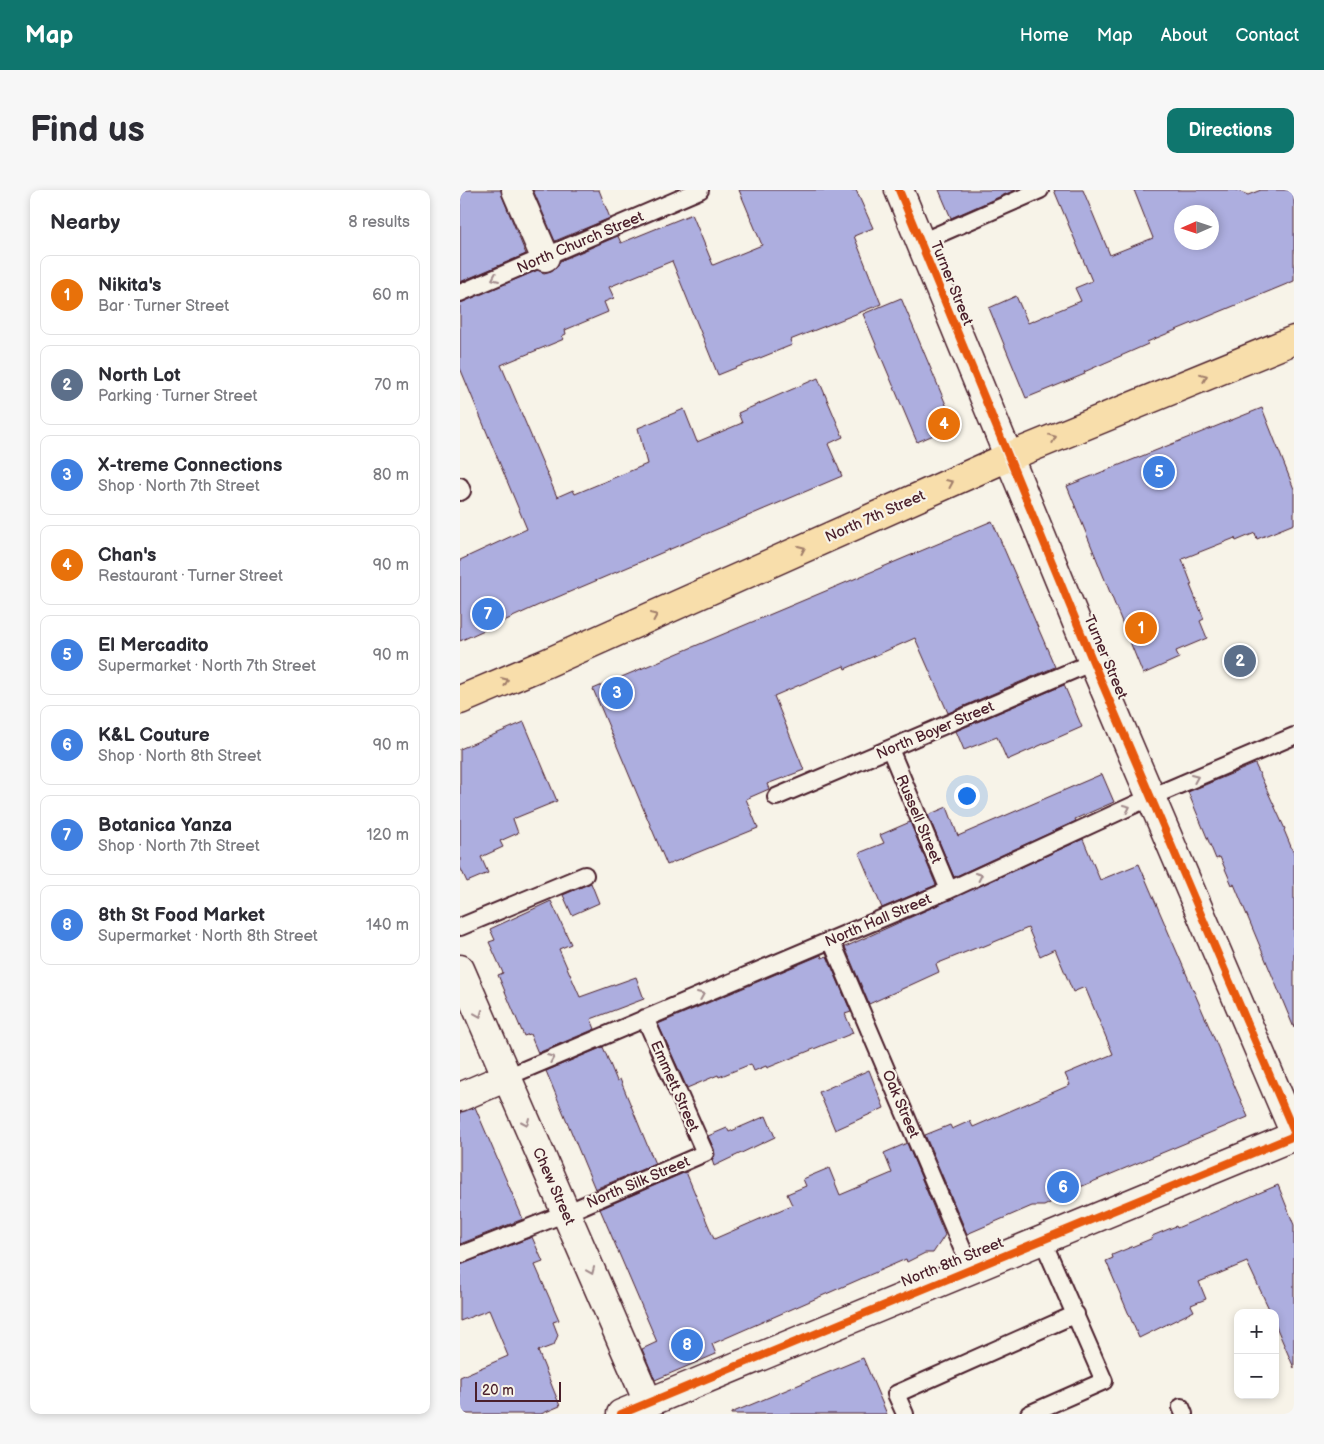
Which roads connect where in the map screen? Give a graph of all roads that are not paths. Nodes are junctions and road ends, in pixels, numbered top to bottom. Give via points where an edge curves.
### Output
1 (516, 190) edge
2 (700, 190) edge
3 (898, 190) edge
4 (1040, 190) edge
5 (921, 242) junction
6 (544, 257) junction
7 (460, 293) edge
8 (1294, 340) edge
9 (1008, 457) junction
10 (1093, 662) junction
11 (460, 700) edge
12 (1294, 736) edge
13 (890, 749) junction
14 (776, 797) dead end
15 (1151, 797) junction
16 (585, 875) dead end
17 (949, 890) junction
18 (460, 927) edge
19 (831, 940) junction
20 (460, 969) edge
21 (645, 1018) junction
22 (506, 1077) junction
23 (460, 1097) edge
24 (1294, 1132) edge
25 (1294, 1136) edge
26 (705, 1153) joint
27 (566, 1212) junction
28 (1042, 1240) junction
29 (460, 1255) edge
30 (970, 1269) junction
31 (1076, 1314) junction
32 (650, 1408) edge
33 (620, 1414) edge
34 (905, 1414) edge
35 (1029, 1414) edge

1 - 6 street
2 - 6 lane, North Church Street
3 - 5 street, Turner Street
4 - 5 lane
5 - 9 street, Turner Street
6 -> 7 lane, North Church Street
9 -> 8 main road, North 7th Street
9 - 10 street, Turner Street
11 -> 9 main road, North 7th Street
10 - 13 lane, North Boyer Street
10 - 15 street, Turner Street
15 -> 12 lane, North Hall Street
13 - 14 lane, North Boyer Street
13 - 17 lane, Russell Street
17 -> 15 lane, North Hall Street
15 - 24 street, Turner Street
16 - 18 lane
17 - 19 lane, North Hall Street
21 -> 19 lane, North Hall Street
19 - 30 lane, Oak Street
20 -> 22 street, Chew Street
22 -> 21 lane, North Hall Street
21 - 26 lane, Emmett Street
22 - 23 street, North Hall Street
22 -> 27 street, Chew Street
25 - 28 street, North 8th Street
26 - 27 lane, North Silk Street
27 - 29 lane, North Silk Street
27 -> 32 street, Chew Street
28 - 30 street, North 8th Street
28 - 31 lane
30 - 32 street, North 8th Street
31 - 34 lane via 896,1394
31 - 35 lane via 1104,1381
32 - 33 street, North 8th Street

